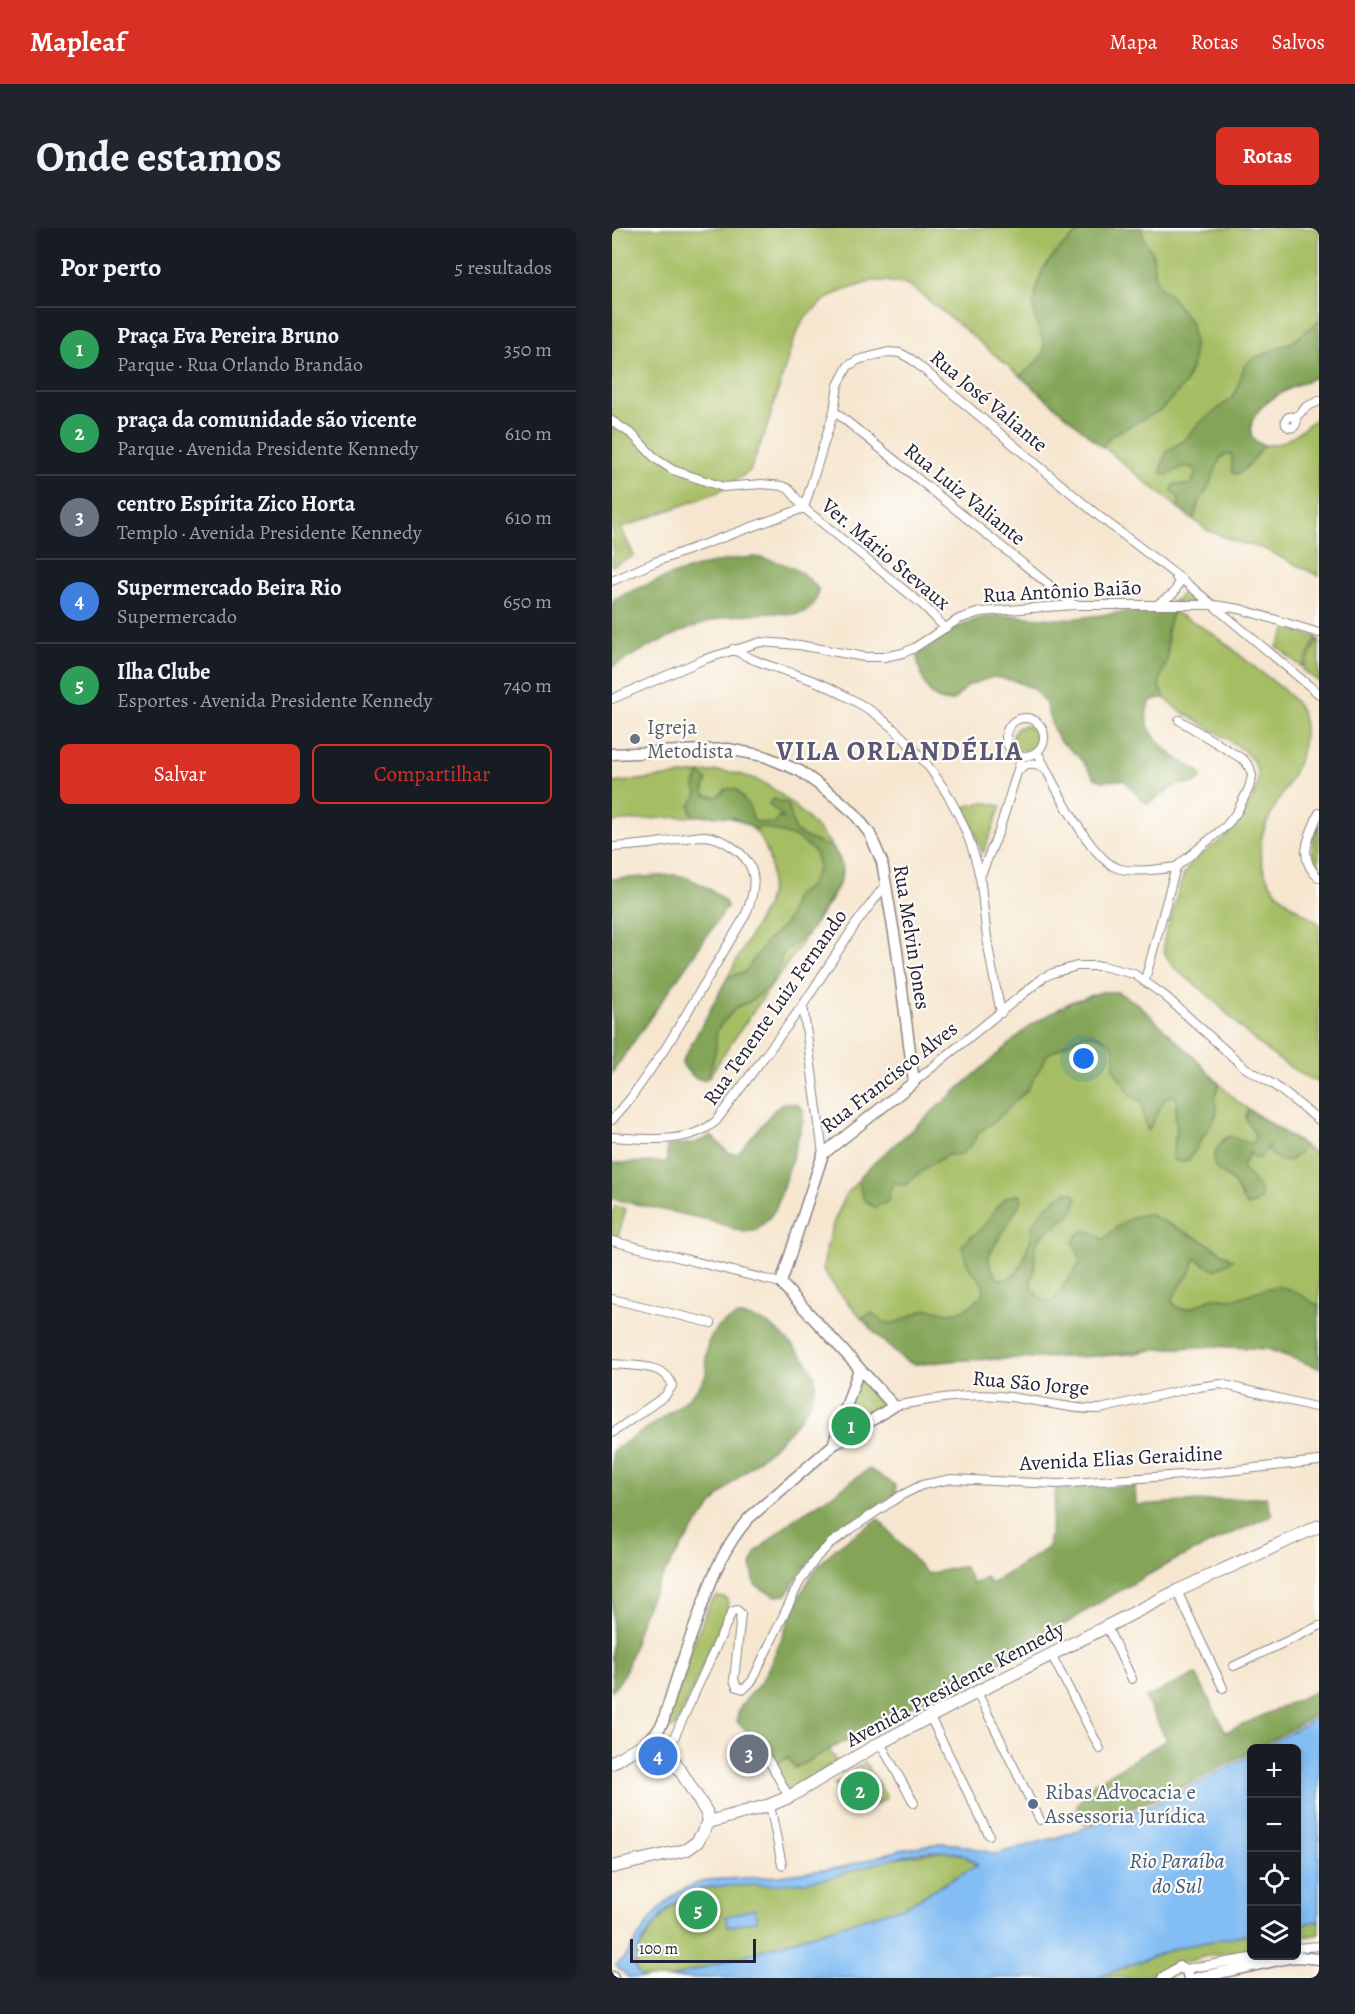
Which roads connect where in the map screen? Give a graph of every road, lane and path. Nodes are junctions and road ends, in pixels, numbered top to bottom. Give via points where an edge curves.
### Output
1 (1319, 401) edge
2 (834, 411) junction
3 (1295, 418) dead end
4 (612, 421) edge
5 (804, 508) junction
6 (1175, 575) junction
7 (612, 581) edge
8 (1158, 604) junction
9 (1074, 605) junction
10 (1214, 605) junction
11 (945, 628) junction
12 (1319, 633) edge
13 (733, 649) junction
14 (1319, 693) edge
15 (612, 699) edge
16 (1179, 720) dead end
17 (1037, 751) junction
18 (612, 754) edge
19 (1022, 756) junction
20 (1047, 770) junction
21 (1016, 774) junction
22 (1319, 813) edge
23 (612, 847) edge
24 (1176, 867) junction
25 (980, 878) junction
26 (1319, 878) edge
27 (886, 884) junction
28 (1145, 980) junction
29 (803, 1005) junction
30 (1001, 1013) junction
31 (914, 1082) junction
32 (612, 1120) edge
33 (1319, 1120) edge
34 (612, 1137) edge
35 (823, 1154) junction
36 (612, 1241) edge
37 (781, 1283) junction
38 (612, 1299) edge
39 (711, 1323) dead end
40 (612, 1364) edge
41 (859, 1369) junction
42 (894, 1406) junction
43 (1319, 1408) edge
44 (612, 1433) edge
45 (833, 1445) junction
46 (1319, 1461) edge
47 (1319, 1526) edge
48 (1178, 1591) junction
49 (1319, 1626) edge
50 (1107, 1627) junction
51 (1051, 1654) junction
52 (1234, 1666) dead end
53 (1132, 1678) dead end
54 (1223, 1688) dead end
55 (977, 1692) junction
56 (665, 1714) junction
57 (930, 1717) junction
58 (756, 1742) dead end
59 (880, 1743) junction
60 (640, 1746) junction
61 (1100, 1749) dead end
62 (667, 1750) junction
63 (612, 1763) edge
64 (789, 1797) junction
65 (914, 1803) dead end
66 (770, 1805) junction
67 (1040, 1820) dead end
68 (709, 1822) junction
69 (989, 1835) dead end
70 (782, 1865) dead end
71 (612, 1867) edge
72 (1319, 1946) edge
73 (1301, 1948) edge
74 (1319, 1959) edge
75 (1247, 1960) edge
76 (1173, 1973) edge
77 (1188, 1974) edge
78 (1163, 1978) edge
79 (1197, 1978) edge

1 - 3 street
2 - 5 street, Rua José Valiante
2 - 6 street, Rua José Valiante via 838,385 848,366 875,355 900,353
2 - 9 street, Rua Luiz Valiante
4 - 5 street, Ver. Mário Stevaux via 673,470 723,487 785,487
5 - 7 street
5 - 11 street, Ver. Mário Stevaux via 925,607
6 - 8 street via 1177,589
6 - 10 street, Rua José Valiante
8 - 9 street, Rua Antônio Baião
8 - 10 street, Rua Antônio Baião
9 - 11 street, Rua Antônio Baião via 980,612
10 - 12 street, Rua Antônio Baião
10 - 14 street, Rua José Valiante
11 - 13 street, Rua Antônio Baião via 914,648 885,657 847,655 774,642
13 - 15 street, Rua Antônio Baião
13 - 25 street via 835,690 892,727 930,768 958,810
16 - 24 street via 1244,760 1252,776 1231,820
17 - 19 street
17 - 19 street via 1044,740 1041,728 1032,719 1019,719 1009,726 1006,738 1011,750
17 - 20 street
18 - 27 street, Rua Melvin Jones via 728,749 764,756 800,771 838,799 863,824 876,846
19 - 21 street
20 - 21 street via 1030,763
20 - 24 street via 1068,810 1109,864 1130,870
21 - 25 street
22 - 26 street via 1306,852 1309,866
23 - 32 street via 712,837 743,856 755,881 745,916 667,1046
24 - 28 street
25 - 30 street
27 - 29 street, Rua Tenente Luiz Fernando
27 - 31 street, Rua Melvin Jones
28 - 30 street, Rua Francisco Alves via 1124,970 1077,966 1044,977
28 - 33 street, Rua Francisco Alves via 1244,1067
29 - 34 street, Rua Tenente Luiz Fernando via 711,1125 695,1134 675,1138
29 - 35 street
30 - 31 street, Rua Francisco Alves
31 - 35 street, Rua Francisco Alves
35 - 37 street, Rua Francisco Alves
36 - 37 street
37 - 41 street
38 - 39 street
40 - 44 street via 651,1368 672,1384 666,1396
41 - 42 street
41 - 45 street
42 - 43 street, Rua São Jorge via 984,1395 1086,1410 1221,1384
42 - 45 street
45 - 56 street via 749,1518 730,1542 705,1596
46 - 62 street, Avenida Elias Geraidine via 1058,1484 966,1478 922,1485 864,1520 816,1558 799,1583 746,1688 739,1688 734,1680 740,1611 730,1615
47 - 48 main road, Avenida Presidente Kennedy
48 - 50 main road, Avenida Presidente Kennedy
48 - 54 street
49 - 52 street
50 - 51 main road, Avenida Presidente Kennedy
50 - 53 street
51 - 55 main road, Avenida Presidente Kennedy
51 - 61 street
55 - 57 main road, Avenida Presidente Kennedy
55 - 67 street
56 - 60 street via 659,1729
56 - 62 street
57 - 59 main road, Avenida Presidente Kennedy
57 - 69 street
58 - 64 street
59 - 64 main road, Avenida Presidente Kennedy
59 - 65 street
60 - 62 main road via 656,1742
60 - 63 main road
62 - 68 main road
64 - 66 main road, Avenida Presidente Kennedy
66 - 68 main road, Avenida Presidente Kennedy
66 - 70 street
68 - 71 main road via 700,1838 686,1850
72 - 73 street
74 - 79 street via 1288,1958
75 - 77 street
76 - 77 street via 1179,1967
76 - 78 street

